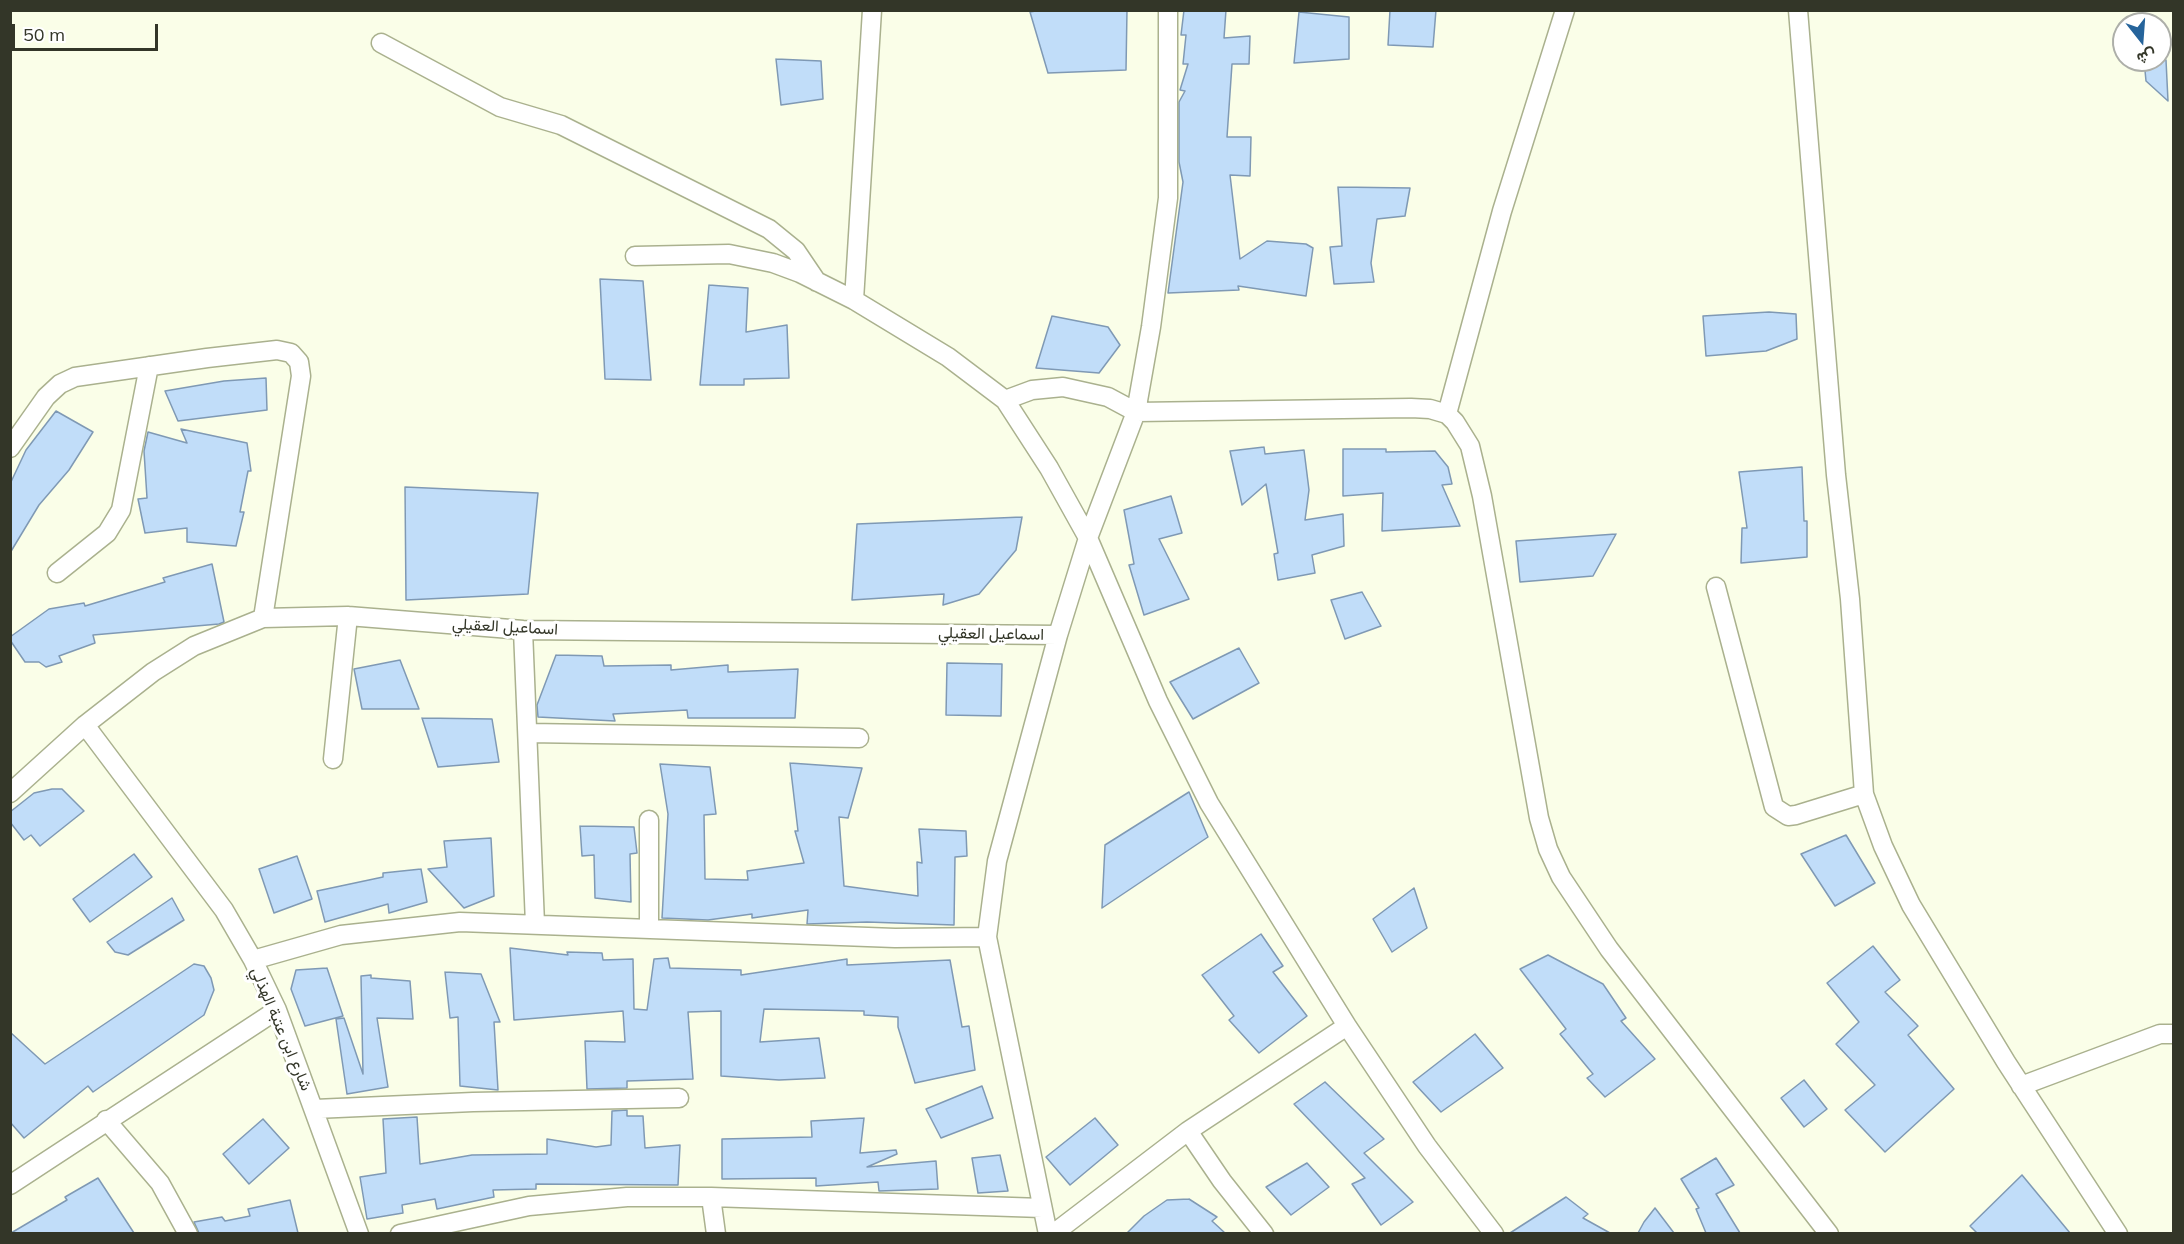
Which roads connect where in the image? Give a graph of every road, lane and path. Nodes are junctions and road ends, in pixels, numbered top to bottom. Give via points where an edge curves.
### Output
1 (872, 10) edge
2 (1168, 10) edge
3 (1565, 10) edge
4 (1798, 10) edge
5 (381, 44) dead end
6 (634, 256) dead end
7 (818, 282) junction
8 (854, 300) junction
9 (149, 366) junction
10 (1005, 399) junction
11 (1136, 412) junction
12 (1447, 414) junction
13 (10, 448) edge
14 (1088, 538) junction
15 (57, 573) dead end
16 (1716, 586) dead end
17 (348, 616) junction
18 (263, 618) junction
19 (523, 630) junction
20 (1058, 635) junction
21 (85, 725) junction
22 (528, 733) junction
23 (859, 738) dead end
24 (333, 759) dead end
25 (10, 793) edge
26 (1864, 794) junction
27 (649, 820) dead end
28 (536, 924) junction
29 (650, 928) junction
30 (987, 937) junction
31 (253, 960) junction
32 (277, 1010) junction
33 (1347, 1026) junction
34 (2174, 1034) edge
35 (2021, 1086) junction
36 (679, 1098) dead end
37 (315, 1109) junction
38 (106, 1120) junction
39 (1188, 1131) junction
40 (10, 1185) edge
41 (711, 1197) junction
42 (1042, 1208) junction
43 (188, 1233) edge
44 (358, 1233) edge
45 (400, 1233) edge
46 (717, 1233) edge
47 (1048, 1233) edge
48 (1053, 1233) edge
49 (1264, 1233) edge
50 (1494, 1233) edge
51 (1829, 1233) edge
52 (2118, 1233) edge

1 - 8 street
2 - 11 street via 1168,198
3 - 12 street via 1502,211
4 - 26 street
5 - 7 street via 500,107 561,125 769,229 796,251
6 - 7 street via 729,254 773,263
7 - 8 street
8 - 10 street via 948,357
9 - 13 street via 93,372 60,384
9 - 15 street via 121,510 96,544
9 - 18 street via 277,350 291,353 299,362 302,376
10 - 11 street via 1032,390 1063,387 1108,397
10 - 14 street
11 - 12 street via 1391,407
11 - 14 street
12 - 51 street via 1470,446 1480,486 1539,819 1561,877 1609,949
14 - 20 street
14 - 33 street via 1158,701 1209,803
16 - 26 street via 1774,807 1788,816 1796,815
17 - 18 street, اسماعيل العقيلي
17 - 19 street, اسماعيل العقيلي
17 - 24 street
18 - 21 street, اسماعيل العقيلي via 173,658
19 - 20 street, اسماعيل العقيلي
19 - 22 street
20 - 30 street via 997,861
21 - 25 street, اسماعيل العقيلي
21 - 31 street, شارع ابن عتبة الهذلي via 224,910
22 - 23 street
22 - 28 street
26 - 35 street via 1911,905
27 - 29 street
28 - 29 street
28 - 31 street via 460,922 370,931 341,935
29 - 30 street via 895,938
30 - 42 street
31 - 32 street, شارع ابن عتبة الهذلي
32 - 37 street, شارع ابن عتبة الهذلي
32 - 38 street
33 - 39 street
33 - 50 street via 1427,1146
34 - 35 street via 2160,1034
35 - 52 street
36 - 37 street
37 - 44 street, شارع ابن عتبة الهذلي
38 - 40 street
38 - 43 street via 160,1183
39 - 48 street
39 - 49 street
41 - 42 street
41 - 45 street via 575,1200
41 - 46 street
42 - 47 street

